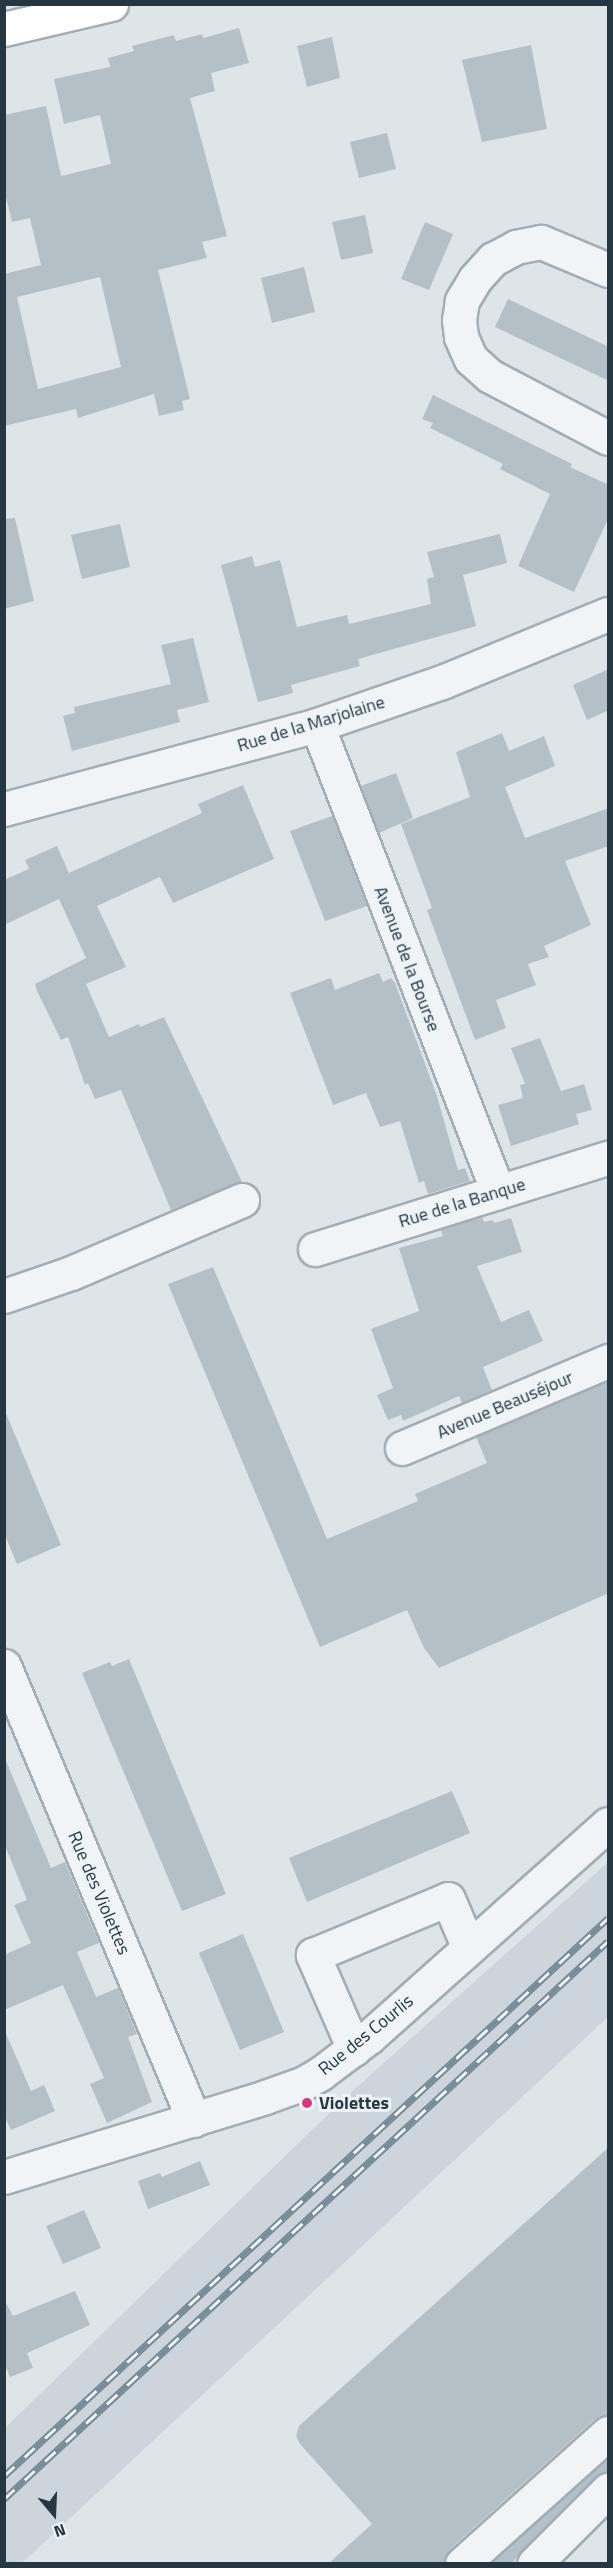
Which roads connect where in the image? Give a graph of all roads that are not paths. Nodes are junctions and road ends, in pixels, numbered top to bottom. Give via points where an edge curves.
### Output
1 (111, 4) edge
2 (4, 29) edge
3 (609, 270) edge
4 (609, 438) edge
5 (609, 614) edge
6 (317, 725) junction
7 (4, 808) edge
8 (609, 1158) edge
9 (498, 1192) junction
10 (242, 1200) dead end
11 (315, 1249) dead end
12 (4, 1296) edge
13 (609, 1361) edge
14 (402, 1448) dead end
15 (4, 1666) edge
16 (609, 1824) edge
17 (469, 1948) junction
18 (354, 2049) junction
19 (194, 2120) junction
20 (4, 2177) edge
21 (609, 2433) edge
22 (609, 2490) edge
23 (462, 2564) edge
24 (534, 2564) edge

1 - 2 main road
3 - 4 street via 542,242 516,247 493,260 475,279 462,301 459,320 461,337 471,359 490,376
5 - 6 street, Rue de la Marjolaine via 442,682
6 - 7 street, Rue de la Marjolaine
6 - 9 street, Avenue de la Bourse
8 - 9 street, Rue de la Banque
9 - 11 street, Rue de la Banque
10 - 12 street via 70,1274
13 - 14 street, Avenue Beauséjour
15 - 19 street, Rue des Violettes
16 - 17 street, Rue des Courlis
17 - 18 street, Rue des Courlis
17 - 18 street via 448,1899 313,1956
18 - 19 street, Rue des Courlis via 304,2083
19 - 20 street, Rue des Courlis
21 - 23 street
22 - 24 street

